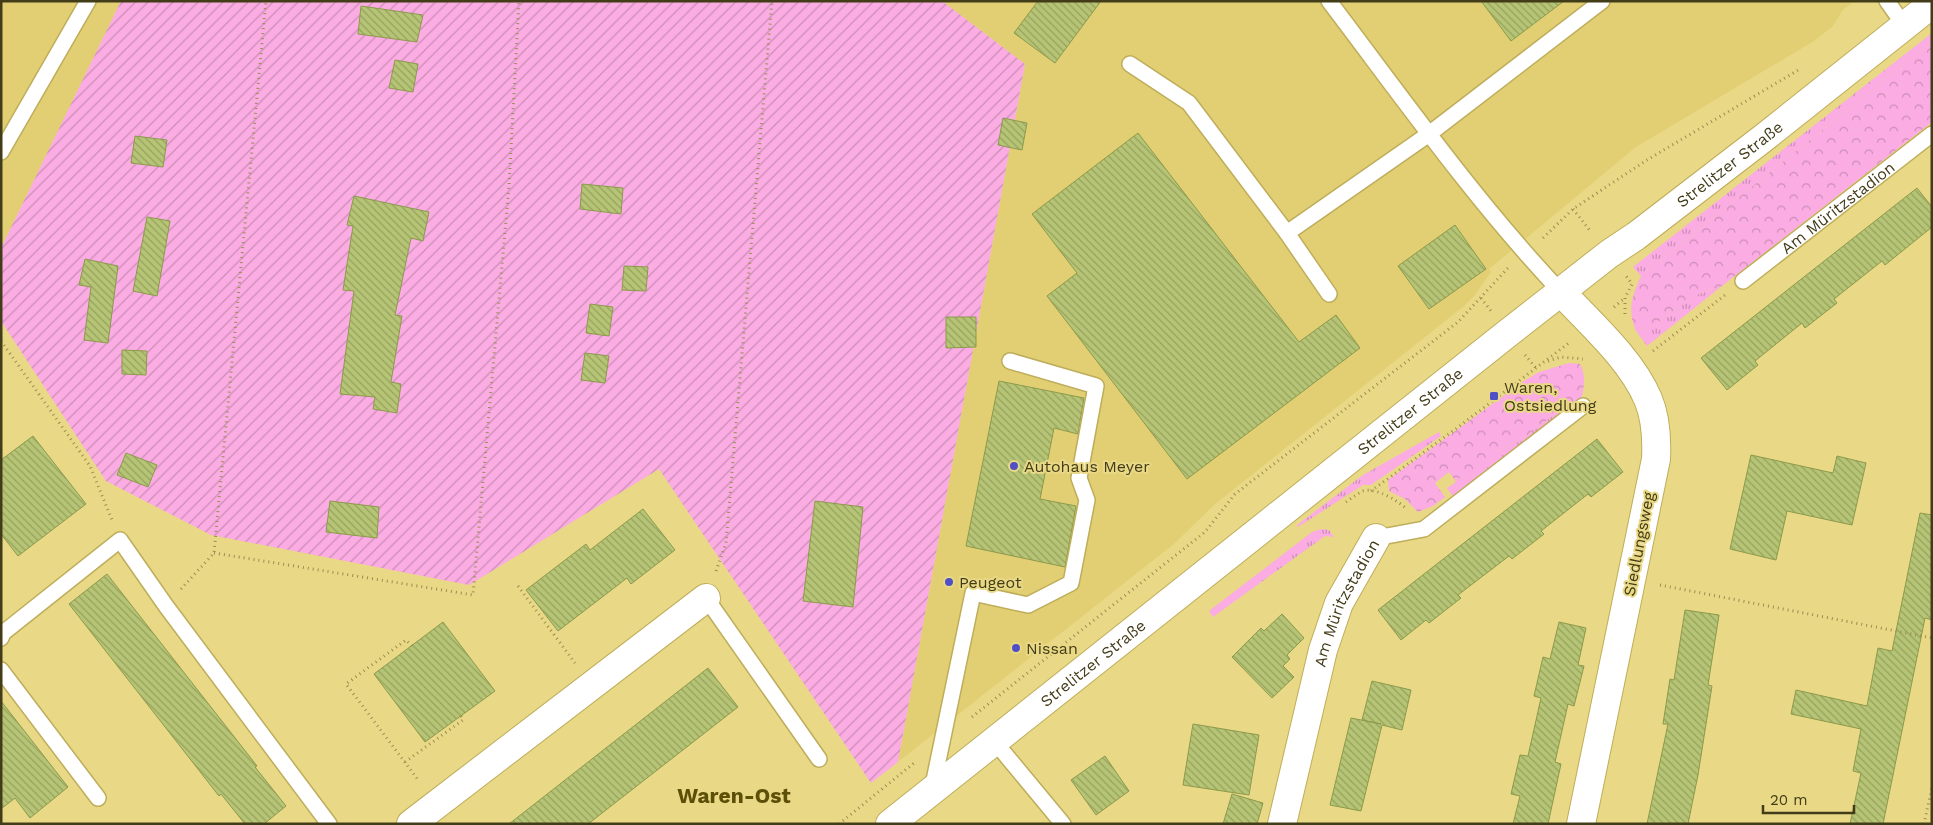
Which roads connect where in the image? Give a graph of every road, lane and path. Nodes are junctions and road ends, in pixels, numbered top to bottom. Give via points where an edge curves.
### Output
1 (88, 1) edge
2 (266, 1) edge
3 (519, 1) edge
4 (772, 1) edge
5 (1330, 1) edge
6 (1602, 1) edge
7 (1887, 1) edge
8 (1932, 4) edge
9 (1904, 25) junction
10 (1130, 64) dead end
11 (1804, 66) dead end
12 (1429, 134) junction
13 (1932, 134) edge
14 (1, 152) edge
15 (1573, 209) dead end
16 (1287, 233) junction
17 (1743, 281) joint
18 (1632, 284) dead end
19 (1561, 292) junction
20 (1329, 294) dead end
21 (1481, 298) dead end
22 (1625, 298) dead end
23 (1, 341) edge
24 (1587, 359) dead end
25 (1010, 360) dead end
26 (1545, 362) dead end
27 (1536, 368) dead end
28 (1630, 370) junction
29 (1583, 406) dead end
30 (1370, 491) dead end
31 (1376, 538) joint
32 (120, 540) junction
33 (214, 553) junction
34 (1632, 580) junction
35 (518, 586) dead end
36 (706, 598) junction
37 (166, 606) junction
38 (1, 638) edge
39 (1932, 638) edge
40 (412, 646) dead end
41 (1, 670) edge
42 (592, 685) junction
43 (461, 716) dead end
44 (944, 739) junction
45 (995, 742) junction
46 (819, 759) dead end
47 (405, 762) junction
48 (1932, 787) edge
49 (931, 791) junction
50 (98, 798) dead end
51 (437, 804) junction
52 (412, 823) edge
53 (329, 824) edge
54 (839, 824) edge
55 (890, 824) edge
56 (1063, 824) edge
57 (1282, 824) edge
58 (1581, 824) edge
59 (1924, 824) edge

1 - 14 lane
2 - 33 path
3 - 33 path via 509,186 473,595
4 - 36 path via 726,544
5 - 12 lane
6 - 12 lane
7 - 9 lane
8 - 9 main road, Strelitzer Straße
9 - 19 main road, Strelitzer Straße via 1766,136
10 - 16 lane via 1189,103
11 - 15 path via 1663,150
12 - 16 lane
12 - 19 lane via 1513,240
13 - 17 lane, Am Müritzstadion
16 - 20 lane
17 - 28 path
18 - 22 path
19 - 28 main road, Siedlungsweg via 1608,341
19 - 45 main road, Strelitzer Straße
21 - 44 path via 1458,322 1235,494 1205,532
23 - 32 path via 90,466
24 - 26 path via 1561,356
25 - 44 lane via 1096,386 1079,478 1087,500 1071,583 1028,605 972,593
27 - 30 path
28 - 34 main road, Siedlungsweg via 1648,399 1657,437 1656,460
29 - 31 lane, Am Müritzstadion via 1424,530
31 - 57 main road, Am Müritzstadion via 1336,613 1323,650
32 - 37 lane
32 - 38 lane via 3,633
33 - 37 path
34 - 39 path
34 - 58 main road, Siedlungsweg
35 - 42 path
36 - 42 main road
36 - 46 lane
37 - 53 lane
40 - 47 path via 406,640 346,684
41 - 50 lane
42 - 51 main road
43 - 47 path via 463,720
44 - 49 lane
44 - 54 path
45 - 49 main road, Strelitzer Straße
45 - 56 lane
47 - 51 path
48 - 59 path
49 - 55 main road, Strelitzer Straße
51 - 52 main road

